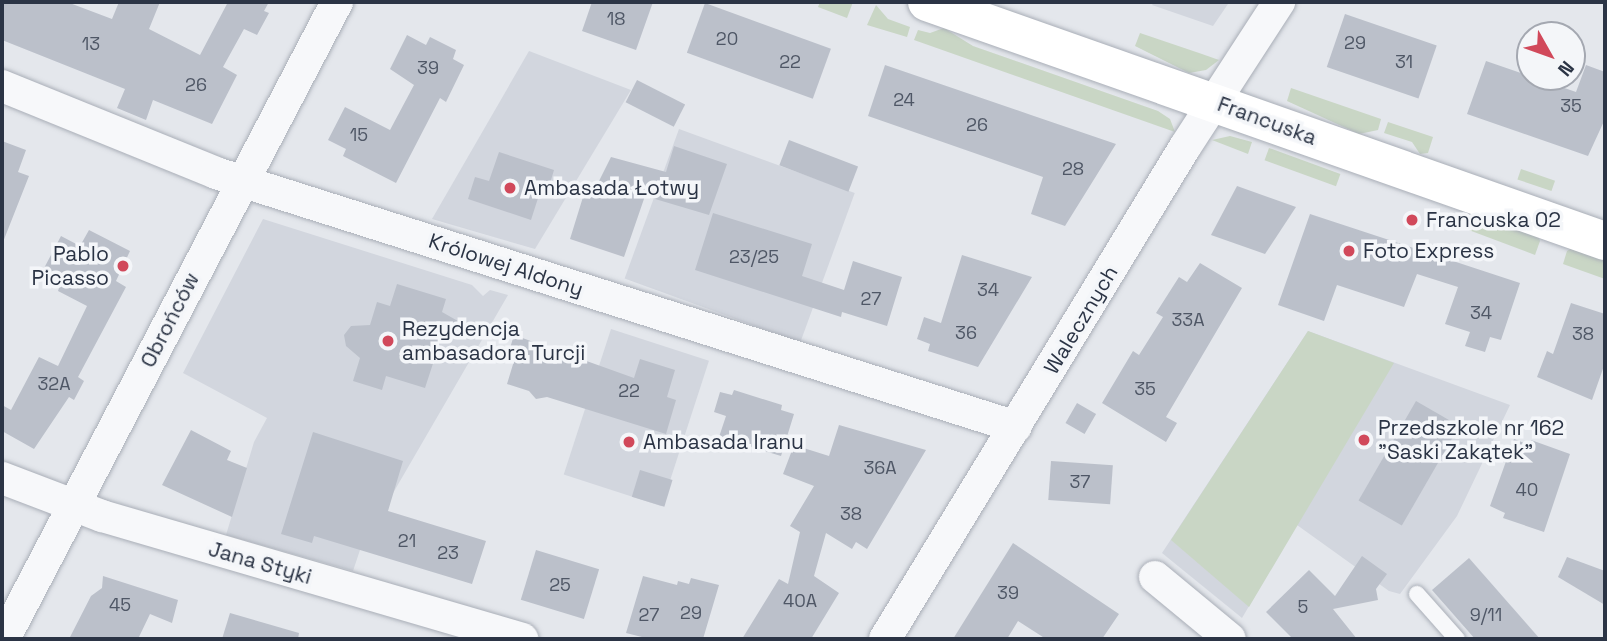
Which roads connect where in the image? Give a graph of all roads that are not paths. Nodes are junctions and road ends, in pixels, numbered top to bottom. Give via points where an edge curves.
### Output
1 (337, 2) edge
2 (927, 2) edge
3 (1279, 2) edge
4 (2, 86) edge
5 (1214, 102) junction
6 (243, 181) junction
7 (1605, 241) edge
8 (1016, 427) junction
9 (2, 478) edge
10 (74, 506) junction
11 (1156, 577) dead end
12 (1417, 594) dead end
13 (4, 639) edge
14 (522, 639) edge
15 (885, 639) edge
16 (1230, 639) edge
17 (1457, 639) edge

1 - 6 street, Obrońców
2 - 5 street, Francuska
3 - 5 street, Walecznych
4 - 6 street, Królowej Aldony
5 - 7 street, Francuska
5 - 8 street, Walecznych
6 - 8 street, Królowej Aldony
6 - 10 street, Obrońców
8 - 15 street, Walecznych
9 - 10 street, Jana Styki
10 - 13 street, Obrońców
10 - 14 street, Jana Styki
11 - 16 street
12 - 17 lane

